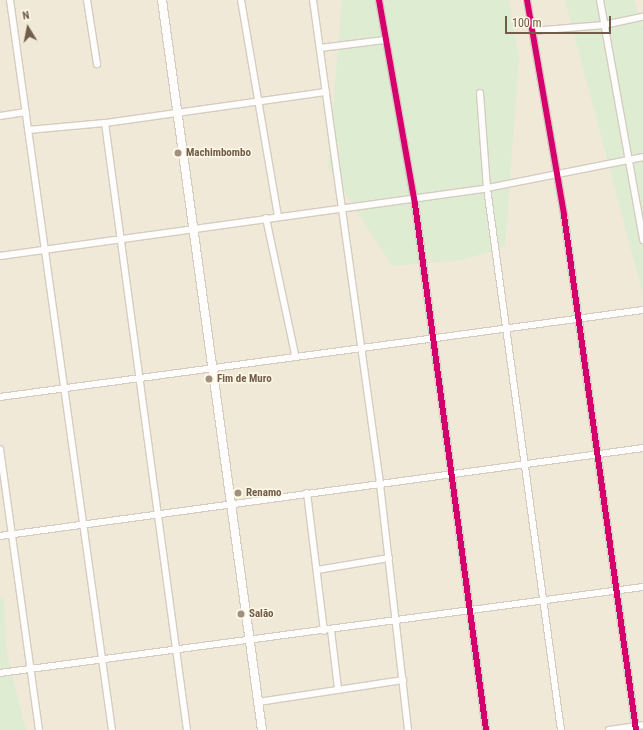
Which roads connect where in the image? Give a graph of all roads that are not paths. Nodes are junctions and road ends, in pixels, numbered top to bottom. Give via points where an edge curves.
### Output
1 (10, 0) edge
2 (87, 0) edge
3 (162, 0) edge
4 (241, 0) edge
5 (313, 0) edge
6 (379, 0) edge
7 (527, 0) edge
8 (600, 0) edge
9 (643, 17) edge
10 (604, 25) junction
11 (532, 31) junction
12 (385, 40) junction
13 (320, 48) junction
14 (97, 64) dead end
15 (326, 92) junction
16 (480, 93) dead end
17 (256, 100) junction
18 (26, 112) junction
19 (177, 112) junction
20 (0, 116) edge
21 (105, 124) junction
22 (28, 130) junction
23 (643, 156) edge
24 (628, 160) junction
25 (558, 174) junction
26 (487, 188) junction
27 (414, 199) junction
28 (341, 208) junction
29 (278, 216) junction
30 (266, 218) junction
31 (193, 228) junction
32 (643, 240) edge
33 (122, 242) junction
34 (46, 251) junction
35 (0, 256) edge
36 (643, 310) edge
37 (579, 318) junction
38 (508, 330) junction
39 (433, 340) junction
40 (360, 348) junction
41 (295, 354) junction
42 (212, 368) junction
43 (139, 378) junction
44 (65, 388) junction
45 (0, 397) edge
46 (643, 448) edge
47 (0, 449) edge
48 (599, 455) junction
49 (525, 466) junction
50 (452, 476) junction
51 (380, 484) junction
52 (306, 493) junction
53 (232, 503) junction
54 (158, 514) junction
55 (85, 524) junction
56 (12, 534) junction
57 (0, 536) edge
58 (389, 558) junction
59 (317, 570) junction
60 (643, 587) edge
61 (616, 590) junction
62 (543, 600) junction
63 (469, 611) junction
64 (396, 620) junction
65 (331, 630) junction
66 (324, 631) junction
67 (249, 640) junction
68 (176, 649) junction
69 (103, 659) junction
70 (30, 669) junction
71 (0, 673) edge
72 (403, 680) junction
73 (338, 689) junction
74 (258, 702) junction
75 (643, 725) edge
76 (636, 728) edge
77 (39, 730) edge
78 (112, 730) edge
79 (187, 730) edge
80 (262, 730) edge
81 (408, 730) edge
82 (486, 730) edge
83 (561, 730) edge
84 (609, 730) edge

1 - 18 street
2 - 14 street
3 - 19 street
4 - 17 street
5 - 13 street
6 - 12 street
7 - 11 street
8 - 10 street
9 - 10 street
10 - 11 street
10 - 24 street
11 - 25 street
12 - 13 street
12 - 27 street
13 - 15 street
15 - 17 street
15 - 28 street
16 - 26 street
17 - 19 street
17 - 29 street
18 - 20 street
18 - 22 street
19 - 21 street
19 - 31 street
21 - 22 street
21 - 33 street
22 - 34 street
23 - 24 street
24 - 25 street
24 - 32 street
25 - 26 street
25 - 37 street
26 - 27 street
26 - 38 street
27 - 28 street
27 - 39 street
28 - 29 street
28 - 40 street
29 - 30 street
30 - 31 street
30 - 41 street
31 - 33 street
31 - 42 street
33 - 34 street
33 - 43 street
34 - 35 street
34 - 44 street
36 - 37 street
37 - 38 street
37 - 48 street
38 - 39 street
38 - 49 street
39 - 40 street
39 - 50 street
40 - 41 street
40 - 51 street
41 - 42 street
42 - 43 street
42 - 53 street
43 - 44 street
43 - 54 street
44 - 45 street
44 - 55 street
46 - 48 street
47 - 56 street
48 - 49 street
48 - 61 street
49 - 50 street
49 - 62 street
50 - 51 street
50 - 63 street
51 - 52 street
51 - 58 street
52 - 53 street
52 - 59 street
53 - 54 street
53 - 67 street
54 - 55 street
54 - 68 street
55 - 56 street
55 - 69 street
56 - 57 street
56 - 70 street
58 - 59 street
58 - 64 street
59 - 66 street
60 - 61 street
61 - 62 street
61 - 76 street
62 - 63 street
62 - 83 street
63 - 64 street
63 - 82 street
64 - 65 street
64 - 72 street
65 - 66 street
65 - 73 street
66 - 67 street
67 - 68 street
67 - 74 street
68 - 69 street
68 - 79 street
69 - 70 street
69 - 78 street
70 - 71 street
70 - 77 street
72 - 73 street
72 - 81 street
73 - 74 street
74 - 80 street
75 - 76 street
76 - 84 street

